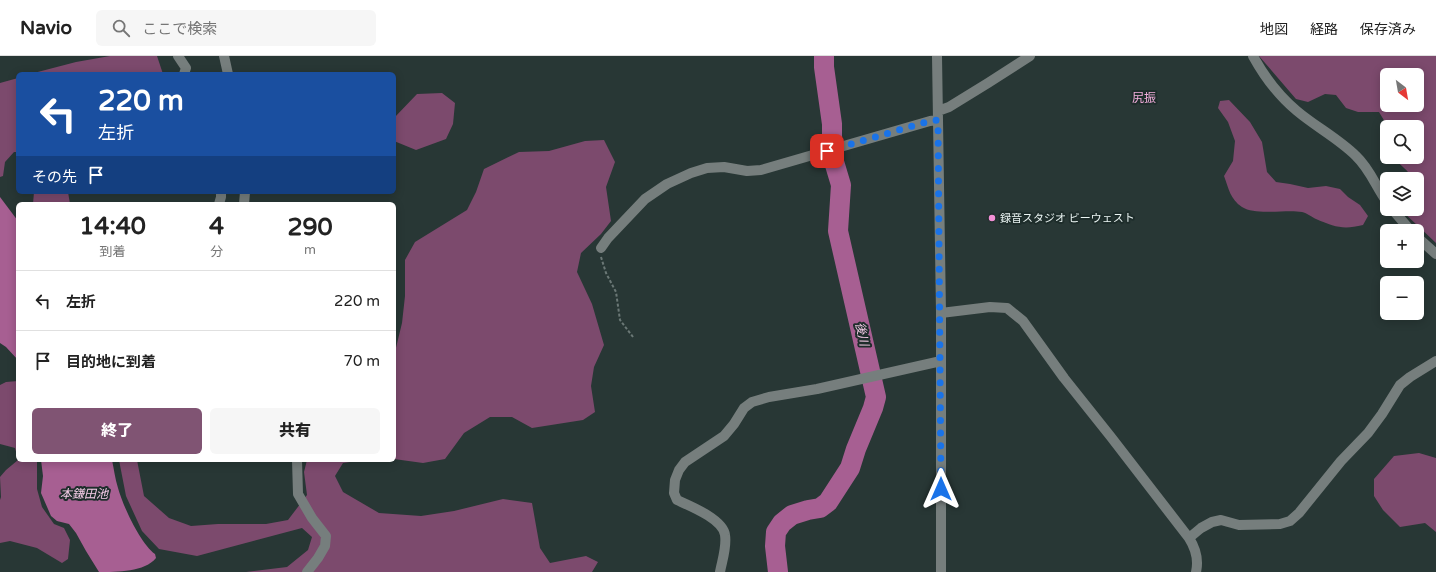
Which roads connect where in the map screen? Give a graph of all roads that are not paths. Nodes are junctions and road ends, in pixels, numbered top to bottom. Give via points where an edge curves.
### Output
1 (178, 56) edge
2 (224, 56) edge
3 (937, 56) edge
4 (1030, 56) edge
5 (1253, 56) edge
6 (185, 72) edge
7 (228, 72) edge
8 (938, 116) junction
9 (1380, 190) edge
10 (1398, 216) edge
11 (1405, 224) edge
12 (1424, 243) edge
13 (601, 248) road end
14 (1436, 254) edge
15 (941, 313) junction
16 (941, 361) junction
17 (1436, 361) edge
18 (297, 462) edge
19 (1189, 538) junction
20 (306, 572) edge
21 (720, 572) edge
22 (941, 572) edge
23 (1196, 572) edge

1 - 6 street via 186,68
2 - 7 street
3 - 8 street
4 - 8 street
5 - 9 street via 1265,76 1296,111 1356,156
8 - 13 street via 930,121 761,170 713,167 691,173 667,184 645,199
8 - 15 street
10 - 11 street
12 - 14 street
15 - 16 street
15 - 19 street via 990,307 1007,308 1022,321
16 - 21 street via 752,402 744,408 724,436 685,462 675,480 674,493 677,500 711,517 725,534
16 - 22 street
17 - 19 street via 1400,385 1368,433 1290,521 1280,524 1239,525 1221,520 1212,522
18 - 20 street via 298,494 326,536 326,546
19 - 23 street via 1195,548

